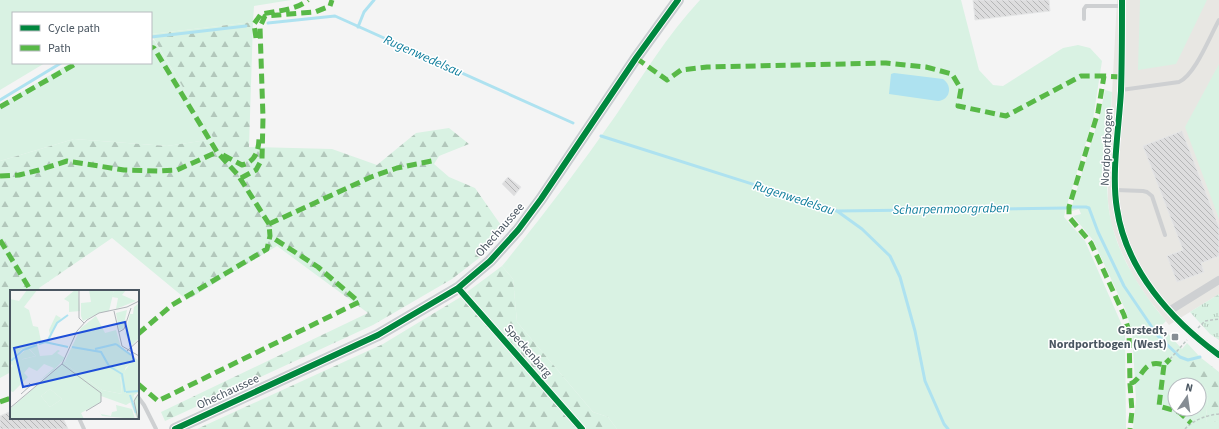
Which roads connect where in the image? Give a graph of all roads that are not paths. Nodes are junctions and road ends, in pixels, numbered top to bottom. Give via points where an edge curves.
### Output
1 (678, 0) edge
2 (1122, 3) edge
3 (1084, 19) dead end
4 (1219, 20) edge
5 (1121, 90) junction
6 (1116, 190) junction
7 (1165, 235) dead end
8 (1219, 280) edge
9 (458, 288) junction
10 (1169, 311) junction
11 (1219, 355) edge
12 (139, 398) edge
13 (79, 419) edge
14 (84, 429) edge
15 (156, 429) edge
16 (175, 429) edge
17 (582, 429) edge

1 - 9 main road, Ohechaussee via 541,200 490,261
2 - 3 lane via 1086,6
2 - 5 street, Nordportbogen
4 - 5 lane via 1184,80
5 - 6 street, Nordportbogen
6 - 7 lane via 1143,191 1152,196
6 - 10 street, Nordportbogen via 1117,209 1124,239 1136,266 1154,295
8 - 10 street
9 - 16 main road, Ohechaussee via 378,334
9 - 17 street, Speckenbarg
10 - 11 street, Nordportbogen
12 - 15 lane
13 - 14 lane

